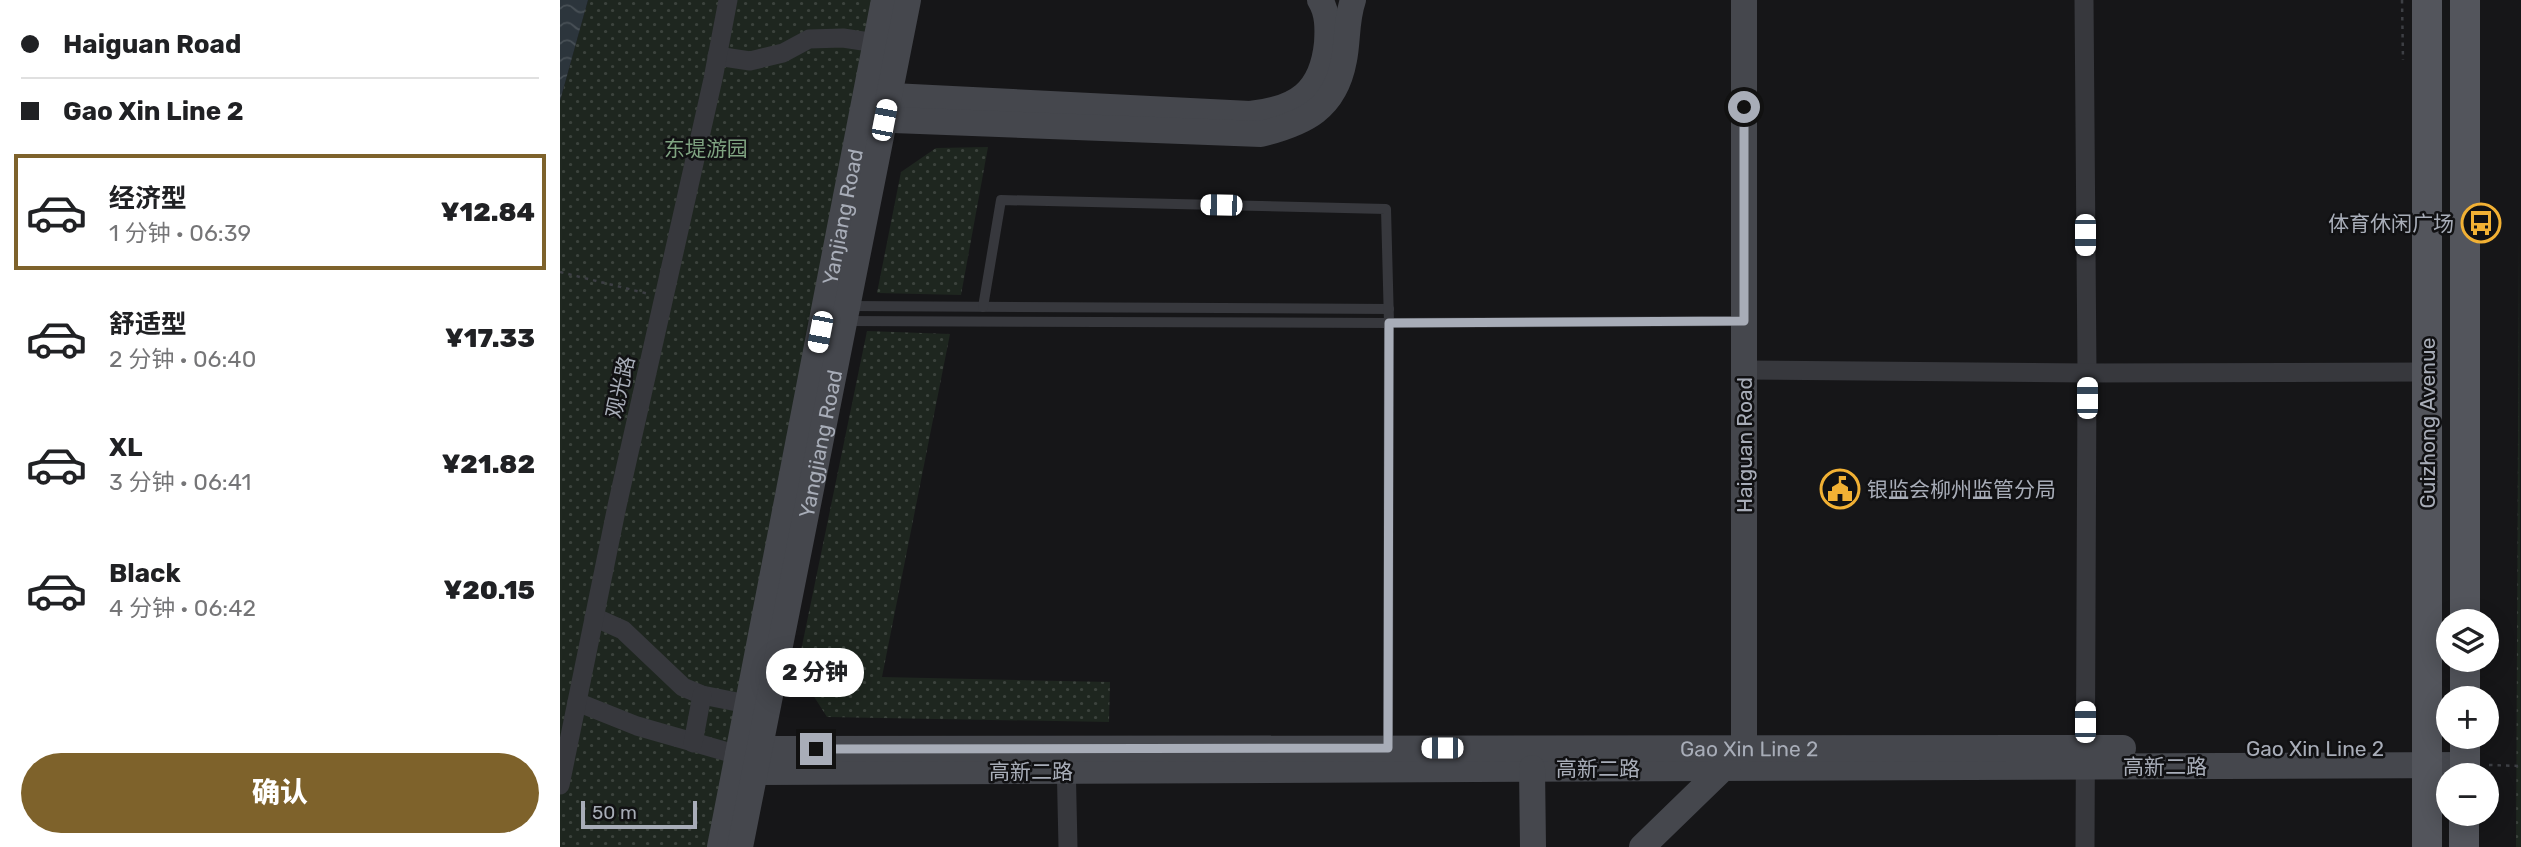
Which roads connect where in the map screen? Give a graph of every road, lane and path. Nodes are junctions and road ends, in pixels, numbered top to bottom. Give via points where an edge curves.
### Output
1 (728, 0) edge
2 (884, 0) edge
3 (908, 0) edge
4 (1320, 0) edge
5 (1353, 0) edge
6 (1744, 0) edge
7 (2084, 0) edge
8 (2427, 0) edge
9 (2465, 0) edge
10 (876, 43) junction
11 (717, 56) junction
12 (875, 107) junction
13 (560, 272) edge
14 (664, 298) junction
15 (983, 307) junction
16 (1389, 309) junction
17 (846, 314) junction
18 (1744, 321) junction
19 (1389, 323) junction
20 (1744, 370) junction
21 (2427, 372) junction
22 (2087, 373) junction
23 (2465, 609) edge
24 (594, 617) junction
25 (702, 695) junction
26 (577, 702) junction
27 (747, 704) junction
28 (693, 743) junction
29 (1744, 748) junction
30 (2427, 756) junction
31 (2465, 756) edge
32 (2085, 757) junction
33 (752, 759) junction
34 (1388, 759) junction
35 (1066, 760) junction
36 (2521, 766) edge
37 (1526, 768) junction
38 (1722, 768) junction
39 (560, 785) edge
40 (2465, 826) edge
41 (720, 847) edge
42 (740, 847) edge
43 (1068, 847) edge
44 (1520, 847) edge
45 (1533, 847) edge
46 (1642, 847) edge
47 (2085, 847) edge
48 (2427, 847) edge
49 (2465, 847) edge

1 - 11 street, 观光路
2 - 10 street, Yanjiang Road
3 - 12 street, Yangjiang Road
4 - 12 street via 1328,29 1321,75 1301,98 1276,111
5 - 12 street via 1345,59 1324,104 1310,118 1261,134
6 - 18 street, Haiguan Road
7 - 22 street
8 - 21 main road, Guizhong Avenue
9 - 23 main road, Guizhong Avenue
10 - 11 street via 809,39 783,53 750,61
10 - 12 street, Yanjiang Road
11 - 14 street, 观光路
12 - 17 street, Yangjiang Road
12 - 27 street, Yanjiang Road
13 - 14 path
14 - 24 street, 观光路
15 - 16 lane
15 - 16 lane via 1001,200 1386,209
15 - 17 lane
16 - 19 lane
17 - 19 lane
17 - 33 street, Yangjiang Road
18 - 19 lane
18 - 20 street, Haiguan Road
19 - 34 lane
20 - 22 street
20 - 29 street, Haiguan Road
21 - 22 street
21 - 30 main road, Guizhong Avenue
22 - 32 street
24 - 25 street via 623,630 683,687
24 - 26 street, 观光路
25 - 27 street
25 - 28 street
26 - 28 street
26 - 39 street, 观光路
27 - 33 street, Yanjiang Road
28 - 33 street
29 - 32 street, Gao Xin Line 2
29 - 34 street, Gao Xin Line 2
29 - 38 street
30 - 31 street
30 - 32 street, Gao Xin Line 2
30 - 48 main road, Guizhong Avenue
31 - 36 path
32 - 38 street, 高新二路
32 - 47 street
33 - 35 street, Gao Xin Line 2
33 - 41 street, Yanjiang Road
33 - 42 street, Yangjiang Road
34 - 35 street, Gao Xin Line 2
34 - 37 street, 高新二路
35 - 43 street
37 - 38 street, 高新二路
37 - 44 street
37 - 45 street
38 - 46 street
40 - 49 main road

